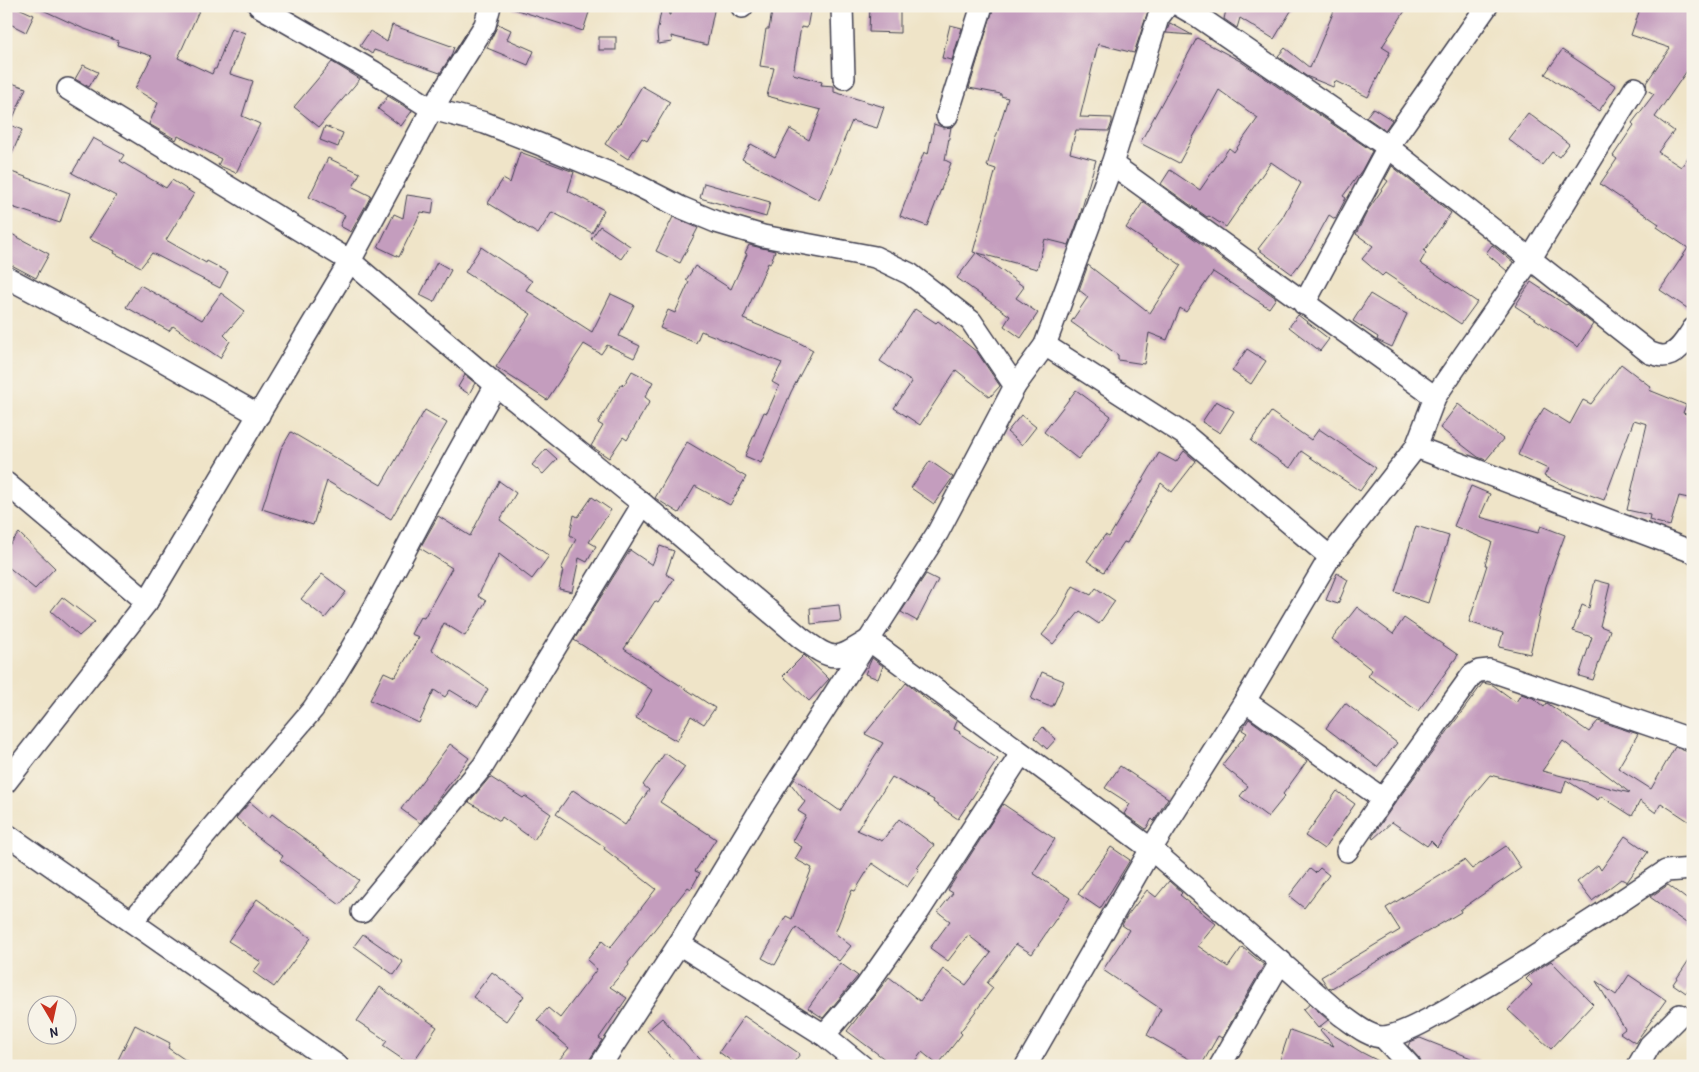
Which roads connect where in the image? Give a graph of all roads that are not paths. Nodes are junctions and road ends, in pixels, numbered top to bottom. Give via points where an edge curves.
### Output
1 (259, 6) edge
2 (490, 6) edge
3 (842, 6) edge
4 (982, 6) edge
5 (1167, 6) edge
6 (1180, 6) edge
7 (1487, 6) edge
8 (844, 78) dead end
9 (1635, 88) dead end
10 (68, 89) dead end
11 (432, 109) junction
12 (947, 116) dead end
13 (1388, 147) junction
14 (1112, 164) junction
15 (1531, 258) junction
16 (350, 261) junction
17 (6, 277) edge
18 (1304, 304) junction
19 (1693, 329) edge
20 (1045, 345) junction
21 (496, 385) junction
22 (1015, 386) junction
23 (1435, 397) junction
24 (259, 414) junction
25 (1416, 447) junction
26 (6, 483) edge
27 (643, 504) junction
28 (1693, 552) edge
29 (1330, 557) junction
30 (147, 602) junction
31 (869, 640) junction
32 (1245, 701) junction
33 (1693, 740) edge
34 (1021, 754) junction
35 (6, 782) edge
36 (1383, 799) junction
37 (6, 834) edge
38 (1152, 849) junction
39 (1347, 851) dead end
40 (1693, 869) edge
41 (362, 912) dead end
42 (132, 920) junction
43 (679, 944) junction
44 (1281, 961) junction
45 (1680, 1015) dead end
46 (824, 1035) junction
47 (1383, 1037) junction
48 (338, 1066) edge
49 (600, 1066) edge
50 (862, 1066) edge
51 (1026, 1066) edge
52 (1220, 1066) edge
53 (1410, 1066) edge
54 (1638, 1066) edge

1 - 11 street
2 - 11 street via 485,25
3 - 8 street
4 - 12 street
5 - 14 street via 1158,18
6 - 13 street
7 - 13 street
9 - 15 street
10 - 16 street
11 - 16 street
11 - 22 street via 485,123 539,144 716,222 763,236 875,257 910,274 971,321
13 - 15 street
13 - 18 street
14 - 18 street
14 - 20 street
15 - 19 street via 1650,353 1664,356 1674,352
15 - 23 street
16 - 21 street
16 - 24 street
17 - 24 street
18 - 23 street
20 - 22 street
20 - 29 street via 1185,435
21 - 27 street
21 - 42 street via 334,679 313,709
22 - 31 street via 938,532
23 - 25 street
24 - 30 street
25 - 28 street
25 - 29 street
26 - 30 street
27 - 31 street via 824,655 842,656
27 - 41 street via 483,766
29 - 32 street
30 - 35 street
31 - 34 street
31 - 43 street
32 - 36 street
32 - 38 street
33 - 36 street via 1489,670 1478,672 1472,675
34 - 38 street
34 - 46 street via 865,988
36 - 39 street
37 - 42 street
38 - 44 street
38 - 51 street
40 - 47 street via 1666,871 1442,1012 1395,1035
42 - 48 street
43 - 46 street
43 - 49 street
44 - 47 street via 1341,1015 1372,1036
44 - 52 street
45 - 54 street via 1650,1045
46 - 50 street
47 - 53 street

